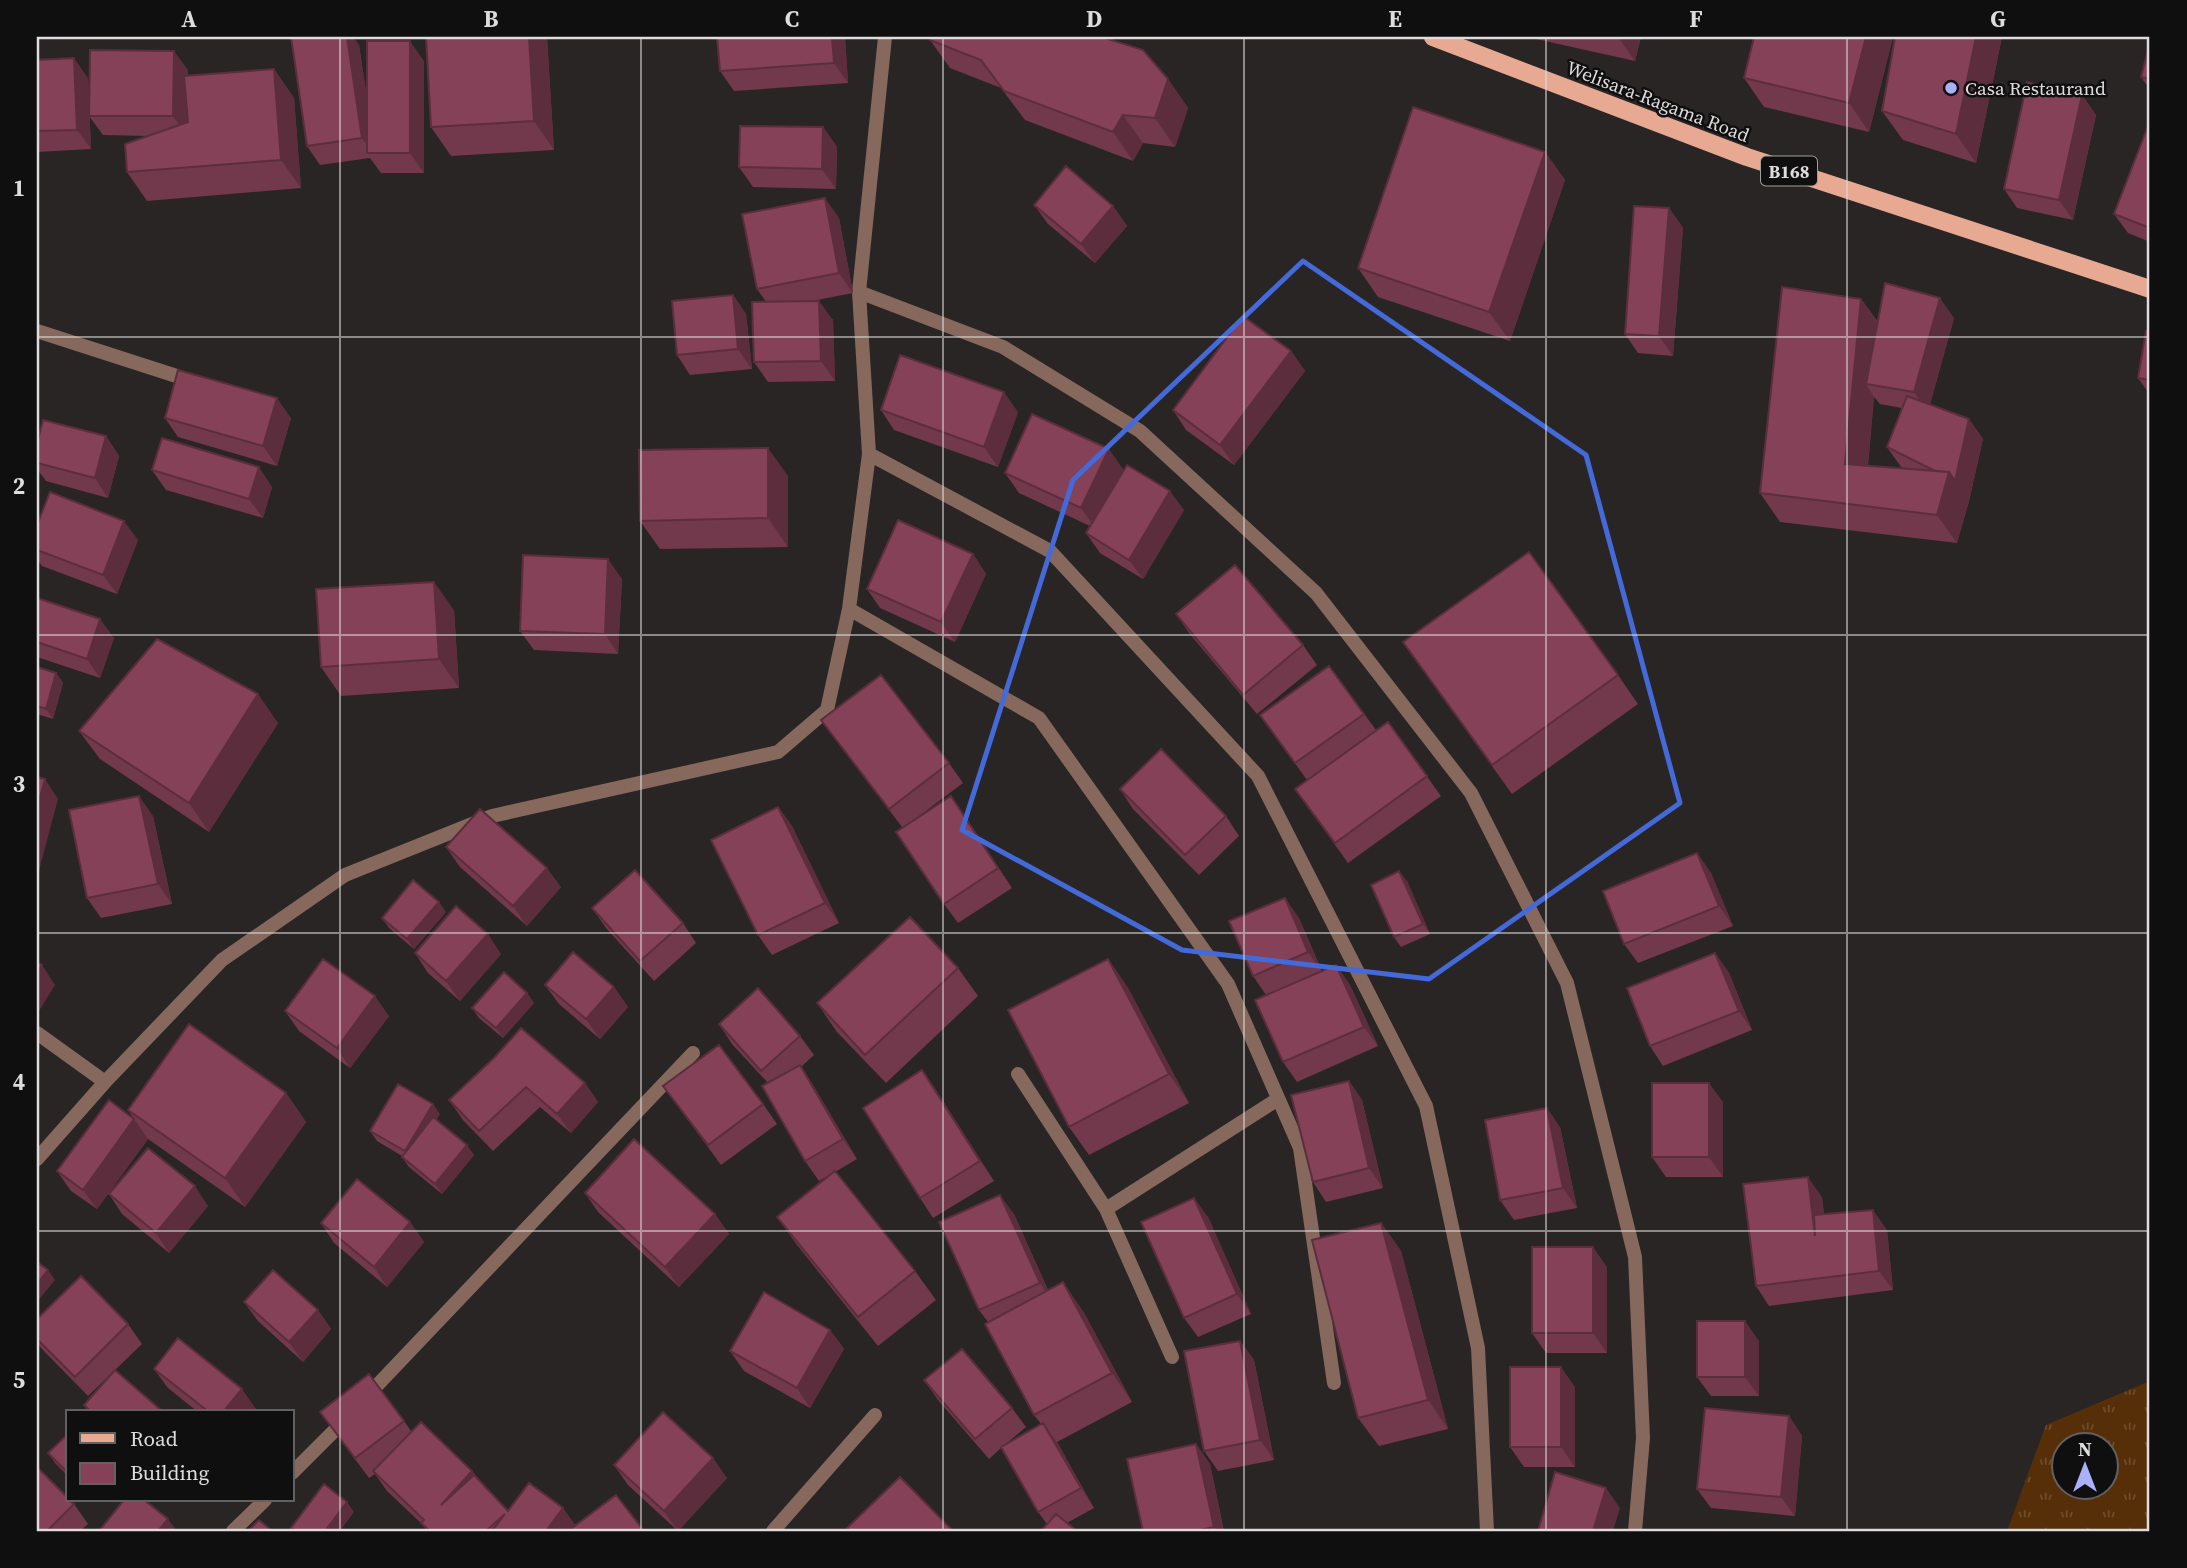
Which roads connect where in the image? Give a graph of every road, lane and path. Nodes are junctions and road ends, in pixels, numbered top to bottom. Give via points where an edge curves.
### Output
1 (885, 37) edge
2 (1433, 37) edge
3 (2150, 289) edge
4 (859, 292) junction
5 (37, 331) edge
6 (202, 384) edge
7 (869, 453) junction
8 (849, 609) junction
9 (37, 1033) edge
10 (693, 1053) dead end
11 (1018, 1074) dead end
12 (105, 1082) junction
13 (1279, 1099) junction
14 (37, 1159) edge
15 (1105, 1209) junction
16 (1172, 1357) dead end
17 (1334, 1383) dead end
18 (875, 1415) dead end
19 (294, 1471) edge
20 (263, 1502) edge
21 (233, 1531) edge
22 (773, 1531) edge
23 (1487, 1531) edge
24 (1635, 1531) edge

1 - 4 street
2 - 3 main road, Welisara-Ragama Road / B168 via 1747,157
4 - 7 street
4 - 24 street via 1003,347 1140,431 1316,593 1471,793 1567,983 1635,1257 1643,1438
5 - 6 street
7 - 8 street
7 - 23 street via 1050,551 1258,776 1426,1106 1478,1348
8 - 12 street via 827,710 778,752 492,816 345,875 222,960
8 - 13 street via 1039,718 1228,984
9 - 12 street
10 - 19 street
11 - 15 street
12 - 14 street
13 - 15 street
13 - 17 street via 1300,1148
15 - 16 street
18 - 22 street
20 - 21 street

